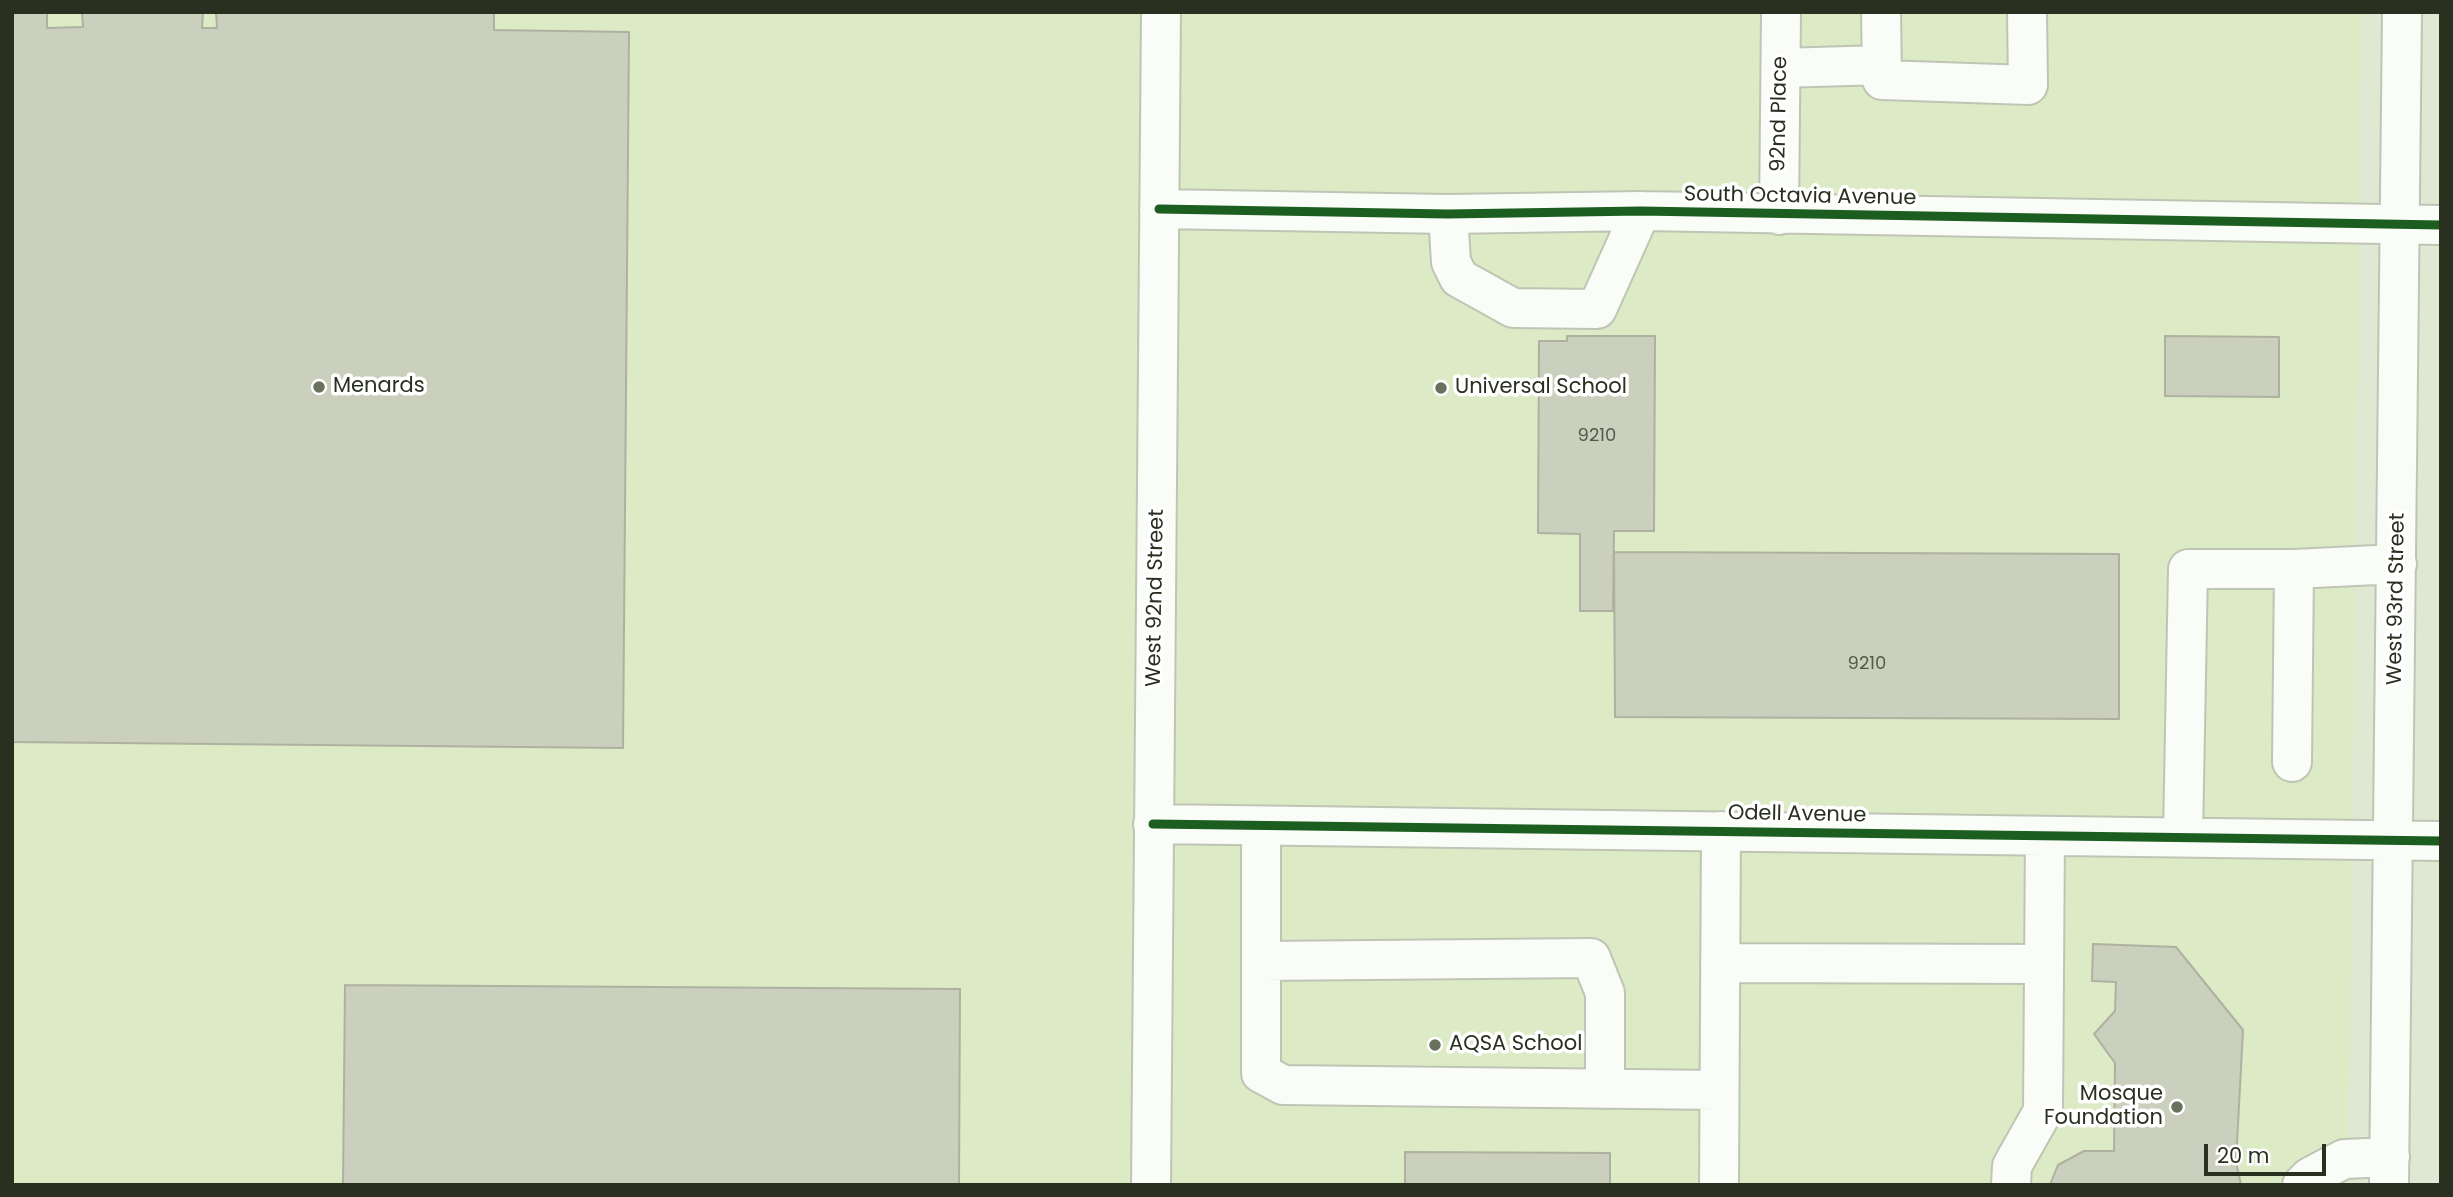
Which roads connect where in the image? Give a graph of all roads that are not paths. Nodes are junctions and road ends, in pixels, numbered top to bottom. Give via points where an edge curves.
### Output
1 (1161, 12) edge
2 (1782, 12) edge
3 (1881, 12) edge
4 (2027, 12) edge
5 (2402, 12) edge
6 (1882, 65) junction
7 (1781, 68) junction
8 (1159, 209) junction
9 (1641, 211) junction
10 (1448, 214) junction
11 (1779, 215) junction
12 (2401, 225) junction
13 (2441, 225) edge
14 (2398, 564) junction
15 (2294, 569) junction
16 (2292, 762) dead end
17 (1153, 824) junction
18 (1261, 826) junction
19 (1721, 831) junction
20 (2045, 836) junction
21 (2183, 837) junction
22 (2395, 840) junction
23 (2441, 841) edge
24 (1261, 961) junction
25 (1720, 963) junction
26 (2044, 964) junction
27 (1605, 1088) junction
28 (1719, 1090) junction
29 (2389, 1171) edge
30 (1151, 1185) edge
31 (1719, 1185) edge
32 (2011, 1185) edge
33 (2302, 1185) edge

1 - 8 street, West 92nd Street
2 - 7 street, 92nd Place
3 - 6 street
4 - 6 street via 2028,85 1882,80
5 - 12 street, West 93rd Street
6 - 7 street
7 - 11 street, 92nd Place
8 - 10 street, South Octavia Avenue
8 - 17 street, West 92nd Street
9 - 10 street, South Octavia Avenue
9 - 10 street via 1597,309 1513,308 1459,278 1451,262
9 - 11 street, South Octavia Avenue
11 - 12 street, South Octavia Avenue
12 - 13 street, South Octavia Avenue
12 - 14 street, West 93rd Street
14 - 15 street
14 - 22 street, West 93rd Street
15 - 16 street
15 - 21 street via 2188,569
17 - 18 street, Odell Avenue
17 - 30 street, West 92nd Street
18 - 19 street, Odell Avenue
18 - 24 street
19 - 20 street, Odell Avenue
19 - 25 street
20 - 21 street, Odell Avenue
20 - 26 street
21 - 22 street, Odell Avenue
22 - 23 street, Odell Avenue
22 - 29 street, West 93rd Street
24 - 27 street via 1261,1073 1283,1085
24 - 27 street via 1591,958 1605,993
25 - 26 street
25 - 28 street
26 - 32 street via 2043,1111 2012,1166
27 - 28 street
28 - 31 street
29 - 33 street via 2344,1159

